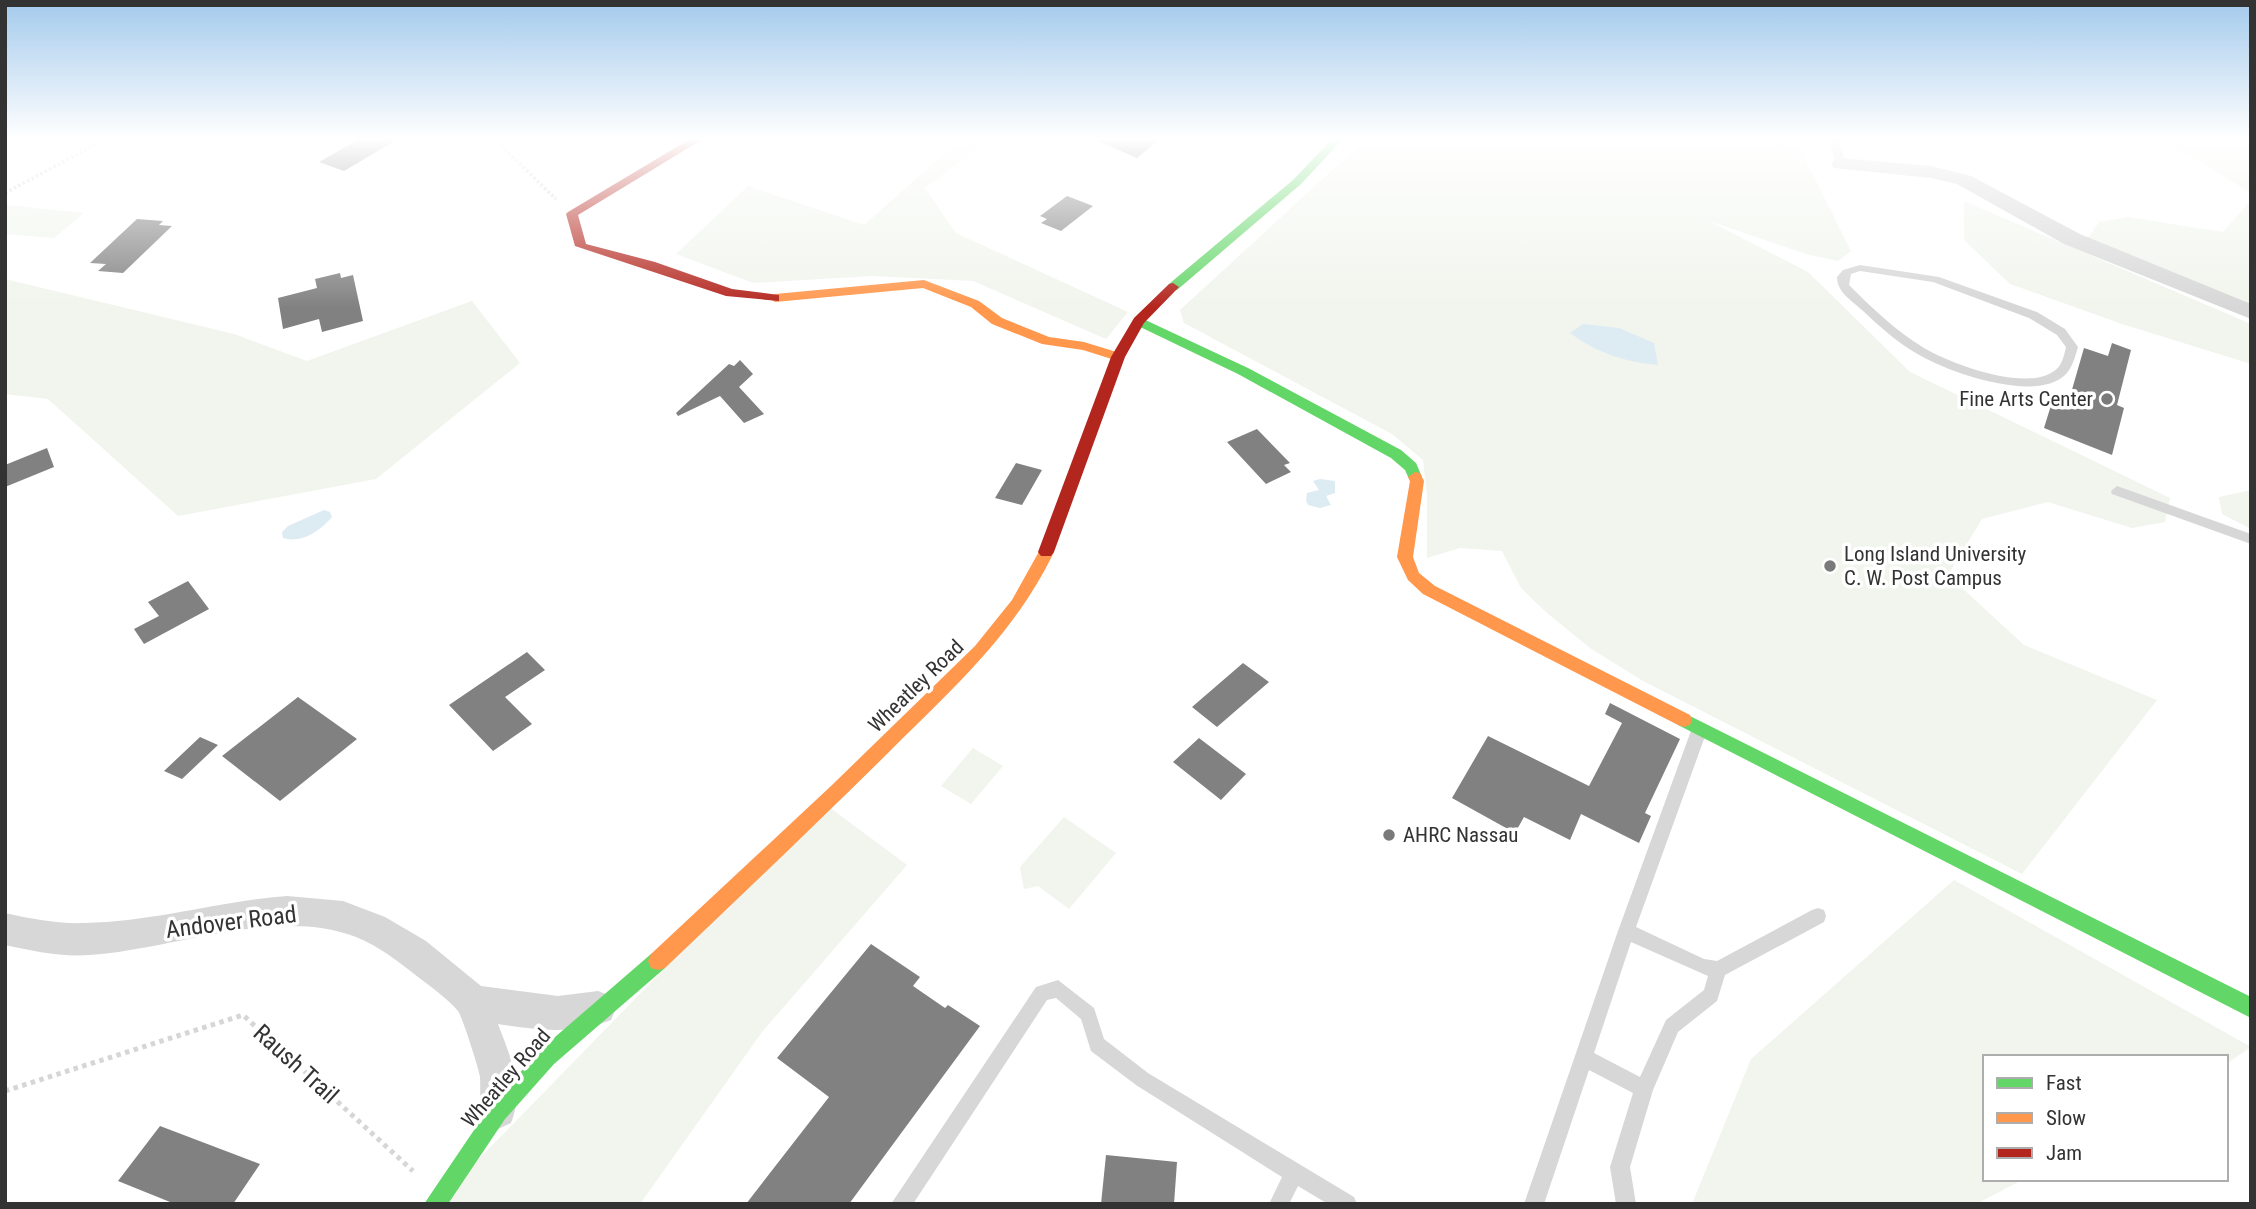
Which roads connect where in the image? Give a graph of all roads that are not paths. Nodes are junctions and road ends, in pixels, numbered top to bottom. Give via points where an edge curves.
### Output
1 (604, 195) edge
2 (1281, 195) edge
3 (1992, 195) edge
4 (1860, 268) joint
5 (2251, 312) edge
6 (1139, 321) junction
7 (1118, 357) junction
8 (2117, 491) dead end
9 (2251, 539) edge
10 (1701, 726) junction
11 (1818, 916) dead end
12 (5, 929) edge
13 (1626, 931) junction
14 (1717, 970) junction
15 (473, 1001) junction
16 (604, 1007) junction
17 (2251, 1008) edge
18 (1583, 1057) junction
19 (1644, 1089) junction
20 (498, 1112) junction
21 (1294, 1173) junction
22 (437, 1200) edge
23 (901, 1204) edge
24 (1279, 1204) edge
25 (1347, 1204) edge
26 (1534, 1204) edge
27 (1626, 1204) edge

1 - 7 street via 572,215 581,246 730,293 774,298 924,284 1047,341
2 - 6 street, Wheatley Road
3 - 5 street via 2072,239
4 - 4 lane via 1847,272 1843,286 1873,316 1923,353 1954,368 2030,382 2057,375 2068,361 2072,347 2060,332 2033,315 1935,278
6 - 7 street, Wheatley Road
6 - 10 street via 1243,371 1396,454 1411,467 1417,481 1405,557 1413,576 1429,590
7 - 16 street, Wheatley Road via 1038,571 1000,631 825,804
8 - 9 lane
10 - 13 lane
10 - 17 street
11 - 14 lane
12 - 15 street, Andover Road via 74,940 132,936 257,914 329,914 376,929 407,946
13 - 14 lane
13 - 18 lane
14 - 19 lane via 1712,995 1672,1026
15 - 16 street via 566,1013
15 - 20 street via 498,1075
16 - 20 street, Wheatley Road via 547,1057
18 - 19 lane
18 - 26 lane
19 - 27 lane via 1620,1167
20 - 22 street, Wheatley Road
21 - 23 lane via 1142,1079 1097,1045 1088,1014 1058,989 1042,993
21 - 24 lane
21 - 25 lane

